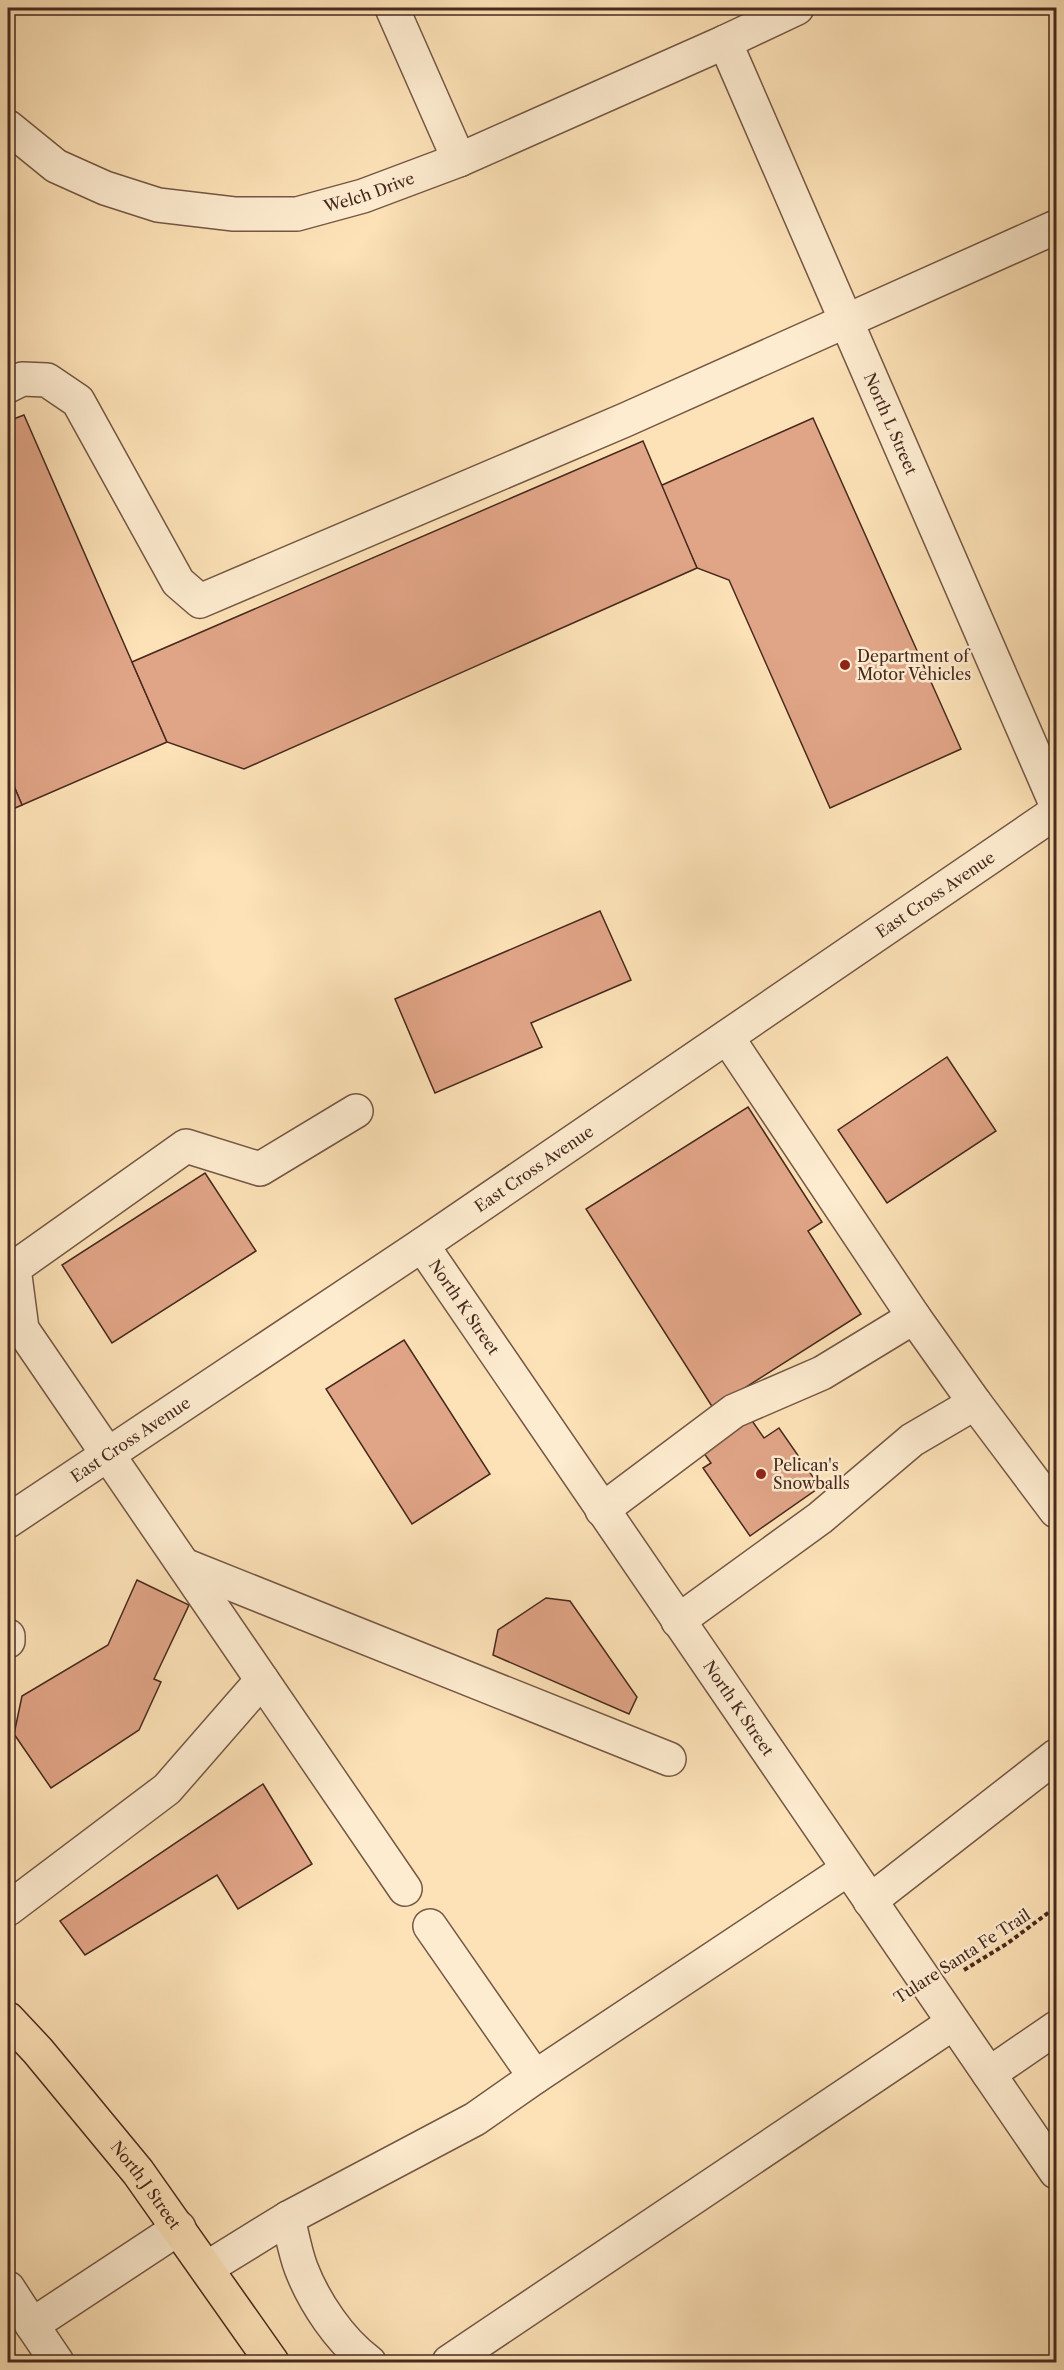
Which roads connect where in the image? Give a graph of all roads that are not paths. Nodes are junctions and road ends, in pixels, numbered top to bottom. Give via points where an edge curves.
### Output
1 (392, 8) edge
2 (797, 8) edge
3 (725, 42) junction
4 (8, 127) edge
5 (459, 160) junction
6 (1056, 228) edge
7 (846, 321) junction
8 (8, 386) edge
9 (1056, 804) edge
10 (1056, 812) edge
11 (727, 1037) junction
12 (356, 1111) dead end
13 (422, 1245) junction
14 (914, 1317) junction
15 (15, 1333) edge
16 (975, 1403) junction
17 (108, 1453) junction
18 (603, 1510) junction
19 (1056, 1511) edge
20 (8, 1521) edge
21 (184, 1565) junction
22 (678, 1621) junction
23 (8, 1636) edge
24 (8, 1641) edge
25 (262, 1680) junction
26 (1056, 1756) edge
27 (669, 1759) dead end
28 (848, 1869) junction
29 (405, 1889) dead end
30 (870, 1901) junction
31 (8, 1909) edge
32 (430, 1926) dead end
33 (8, 2019) edge
34 (953, 2023) junction
35 (1056, 2028) edge
36 (989, 2074) junction
37 (535, 2077) junction
38 (1056, 2172) edge
39 (288, 2217) junction
40 (179, 2228) junction
41 (207, 2268) junction
42 (8, 2288) edge
43 (32, 2325) junction
44 (57, 2362) edge
45 (272, 2362) edge
46 (369, 2362) edge
47 (449, 2362) edge

1 - 5 street
2 - 3 street, Welch Drive
3 - 5 street, Welch Drive
3 - 7 street, North L Street
4 - 5 street, Welch Drive via 56,166 105,188 158,205 234,214 297,214 363,196
6 - 7 street
7 - 8 street via 200,601 178,582 78,401 47,380 22,379
7 - 9 street, North L Street
10 - 11 street, East Cross Avenue
11 - 13 street, East Cross Avenue
11 - 14 street
12 - 15 street via 260,1169 186,1146 14,1268
13 - 17 street, East Cross Avenue
13 - 18 street, North K Street
14 - 16 street
14 - 18 street via 822,1373 734,1411
15 - 17 street
16 - 19 street
16 - 22 street via 912,1440 820,1518
17 - 20 street, East Cross Avenue
17 - 21 street
18 - 22 street, North K Street
21 - 25 street
21 - 27 street
22 - 28 street, North K Street
23 - 24 street
25 - 29 street
25 - 31 street via 166,1789
26 - 30 street
28 - 30 street, North K Street
28 - 37 street
30 - 34 street, North K Street
32 - 37 street
33 - 40 main road, North J Street via 138,2172
34 - 36 street, North K Street
34 - 47 street
35 - 36 street
36 - 38 street, North K Street
37 - 39 street via 475,2119
39 - 41 street
39 - 46 street via 301,2268 318,2302 341,2334
40 - 41 main road, North J Street
40 - 43 street
41 - 45 main road, North J Street
42 - 43 street
43 - 44 street

